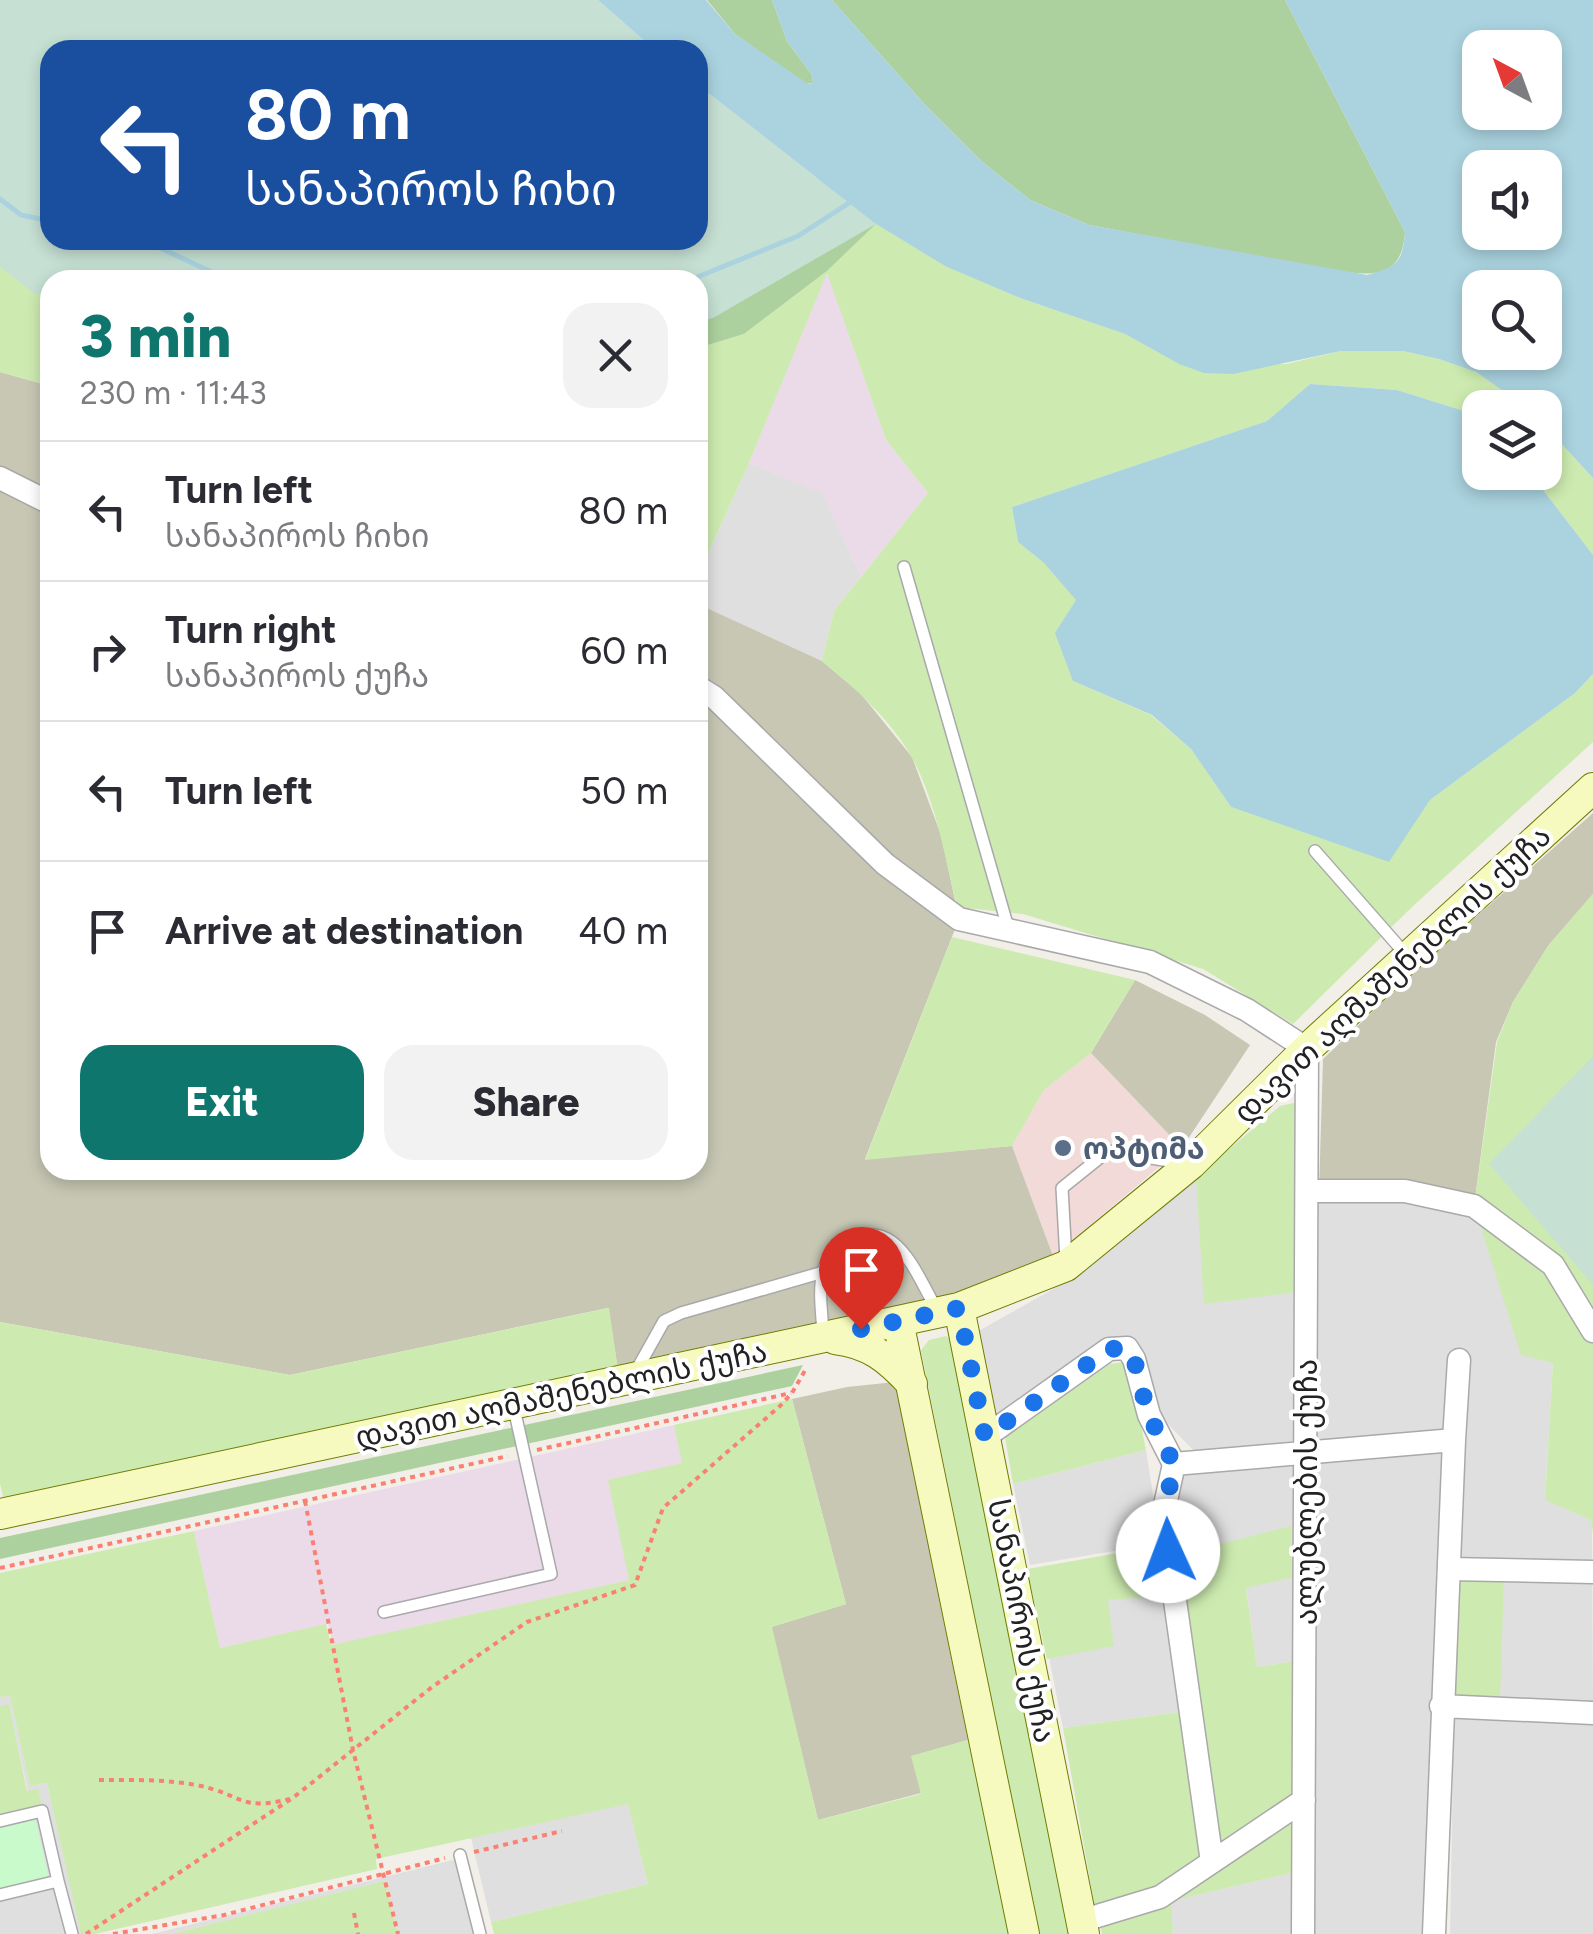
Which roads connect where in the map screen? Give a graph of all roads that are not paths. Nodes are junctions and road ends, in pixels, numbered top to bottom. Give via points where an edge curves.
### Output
1 (0, 478) edge
2 (40, 499) edge
3 (904, 567) dead end
4 (708, 693) edge
5 (1593, 788) edge
6 (1314, 851) dead end
7 (1009, 931) junction
8 (1408, 957) junction
9 (1307, 1049) junction
10 (1191, 1164) junction
11 (1308, 1191) junction
12 (1066, 1266) junction
13 (820, 1273) junction
14 (949, 1310) junction
15 (898, 1321) junction
16 (1593, 1332) edge
17 (824, 1338) junction
18 (1459, 1360) dead end
19 (633, 1378) junction
20 (912, 1384) junction
21 (513, 1404) junction
22 (985, 1437) junction
23 (1454, 1440) junction
24 (1306, 1454) junction
25 (1174, 1464) junction
26 (0, 1514) edge
27 (1449, 1569) junction
28 (1593, 1572) edge
29 (384, 1612) dead end
30 (1441, 1706) junction
31 (1593, 1712) edge
32 (1304, 1800) junction
33 (0, 1821) edge
34 (460, 1855) road end
35 (1212, 1862) junction
36 (58, 1880) junction
37 (0, 1895) edge
38 (1082, 1928) edge
39 (72, 1934) edge
40 (480, 1934) edge
41 (1024, 1934) edge
42 (1303, 1934) edge
43 (1434, 1934) edge

1 - 2 street
3 - 7 lane
4 - 7 street via 885,864 959,919
5 - 8 main road, დავით აღმაშენებლის ქუჩა
6 - 8 lane
7 - 9 street via 1150,962 1247,1010
8 - 9 main road, დავით აღმაშენებლის ქუჩა
9 - 10 main road, დავით აღმაშენებლის ქუჩა
9 - 11 street, ალუბლების ქუჩა
10 - 12 main road, დავით აღმაშენებლის ქუჩა
10 - 12 lane via 1108,1151 1062,1188
11 - 16 street via 1405,1192 1474,1206 1553,1265
11 - 24 street, ალუბლების ქუჩა
12 - 14 main road, დავით აღმაშენებლის ქუჩა
13 - 14 lane via 843,1243 877,1235 902,1251
13 - 17 lane
13 - 19 lane via 664,1321
14 - 15 main road, დავით აღმაშენებლის ქუჩა
14 - 22 main road, სანაპიროს ქუჩა
15 - 17 main road, დავით აღმაშენებლის ქუჩა
15 - 20 main road, სანაპიროს ქუჩა
17 - 19 main road, დავით აღმაშენებლის ქუჩა
17 - 20 main road via 858,1342 888,1358
18 - 23 street
19 - 21 main road, დავით აღმაშენებლის ქუჩა
20 - 41 main road, სანაპიროს ქუჩა
21 - 26 main road, დავით აღმაშენებლის ქუჩა
21 - 29 lane via 552,1574
22 - 25 street via 1109,1349 1127,1348 1148,1414
22 - 38 main road, სანაპიროს ქუჩა
23 - 24 street
23 - 27 street
24 - 25 street
24 - 32 street, ალუბლების ქუჩა
25 - 35 street via 1166,1505 1168,1551
27 - 28 street
27 - 30 street
30 - 31 street
30 - 43 street
32 - 35 street
32 - 42 street, ალუბლების ქუჩა
33 - 36 lane via 42,1811
34 - 40 lane
35 - 38 street via 1160,1896
36 - 37 lane
36 - 39 lane

